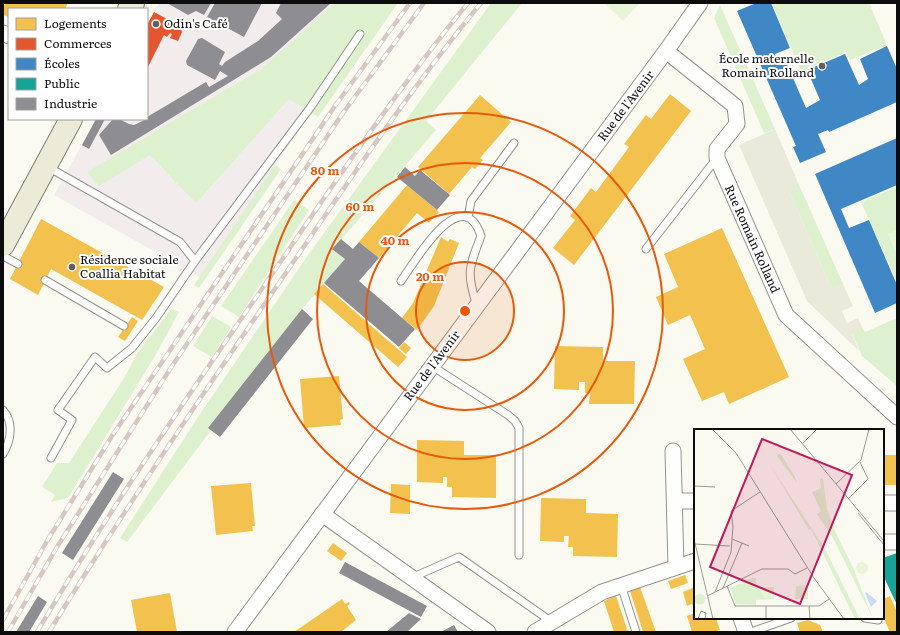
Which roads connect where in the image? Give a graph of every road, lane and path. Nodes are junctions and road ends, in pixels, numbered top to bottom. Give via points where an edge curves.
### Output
1 (700, 3) edge
2 (360, 34) dead end
3 (666, 51) junction
4 (70, 120) edge
5 (514, 143) dead end
6 (717, 158) junction
7 (46, 165) junction
8 (468, 218) junction
9 (3, 245) edge
10 (646, 249) dead end
11 (3, 256) edge
12 (195, 260) junction
13 (18, 264) dead end
14 (45, 280) dead end
15 (401, 281) dead end
16 (477, 306) junction
17 (124, 326) dead end
18 (432, 366) junction
19 (3, 410) edge
20 (897, 417) edge
21 (673, 451) dead end
22 (3, 454) edge
23 (51, 458) dead end
24 (674, 501) junction
25 (694, 501) edge
26 (884, 503) edge
27 (897, 503) edge
28 (322, 514) junction
29 (884, 542) edge
30 (897, 542) edge
31 (519, 555) dead end
32 (694, 561) edge
33 (676, 567) junction
34 (411, 578) junction
35 (621, 585) junction
36 (741, 619) edge
37 (789, 619) edge
38 (872, 619) edge
39 (878, 620) dead end
40 (552, 622) junction
41 (235, 632) edge
42 (488, 632) edge
43 (535, 632) edge
44 (636, 632) edge
45 (746, 632) edge
46 (751, 632) edge

1 - 3 street, Rue de l'Avenir
2 - 12 lane via 306,114
3 - 6 street via 735,106 737,124 717,149
3 - 16 street, Rue de l'Avenir
4 - 7 main road
5 - 8 lane via 471,201
6 - 10 lane
6 - 20 street, Rue Romain Rolland via 786,315
7 - 9 main road
7 - 12 lane via 180,242
8 - 15 lane via 451,219 437,230
8 - 16 lane via 474,222 481,236 470,267 470,285
11 - 13 lane
12 - 23 lane via 156,318 132,348 107,368 95,357 58,410 72,420
14 - 17 lane
16 - 18 street, Rue de l'Avenir
18 - 28 street, Rue de l'Avenir
18 - 31 lane via 508,415 520,428
19 - 22 lane via 8,418 10,435
21 - 24 street
24 - 25 street
24 - 33 street
26 - 27 street
28 - 34 street
28 - 41 street, Rue de l'Avenir
29 - 30 street
32 - 33 street
33 - 35 street
34 - 40 lane via 459,557
34 - 42 street
35 - 40 street via 602,592
35 - 44 lane
36 - 45 street
37 - 46 lane
38 - 39 lane
40 - 43 street

